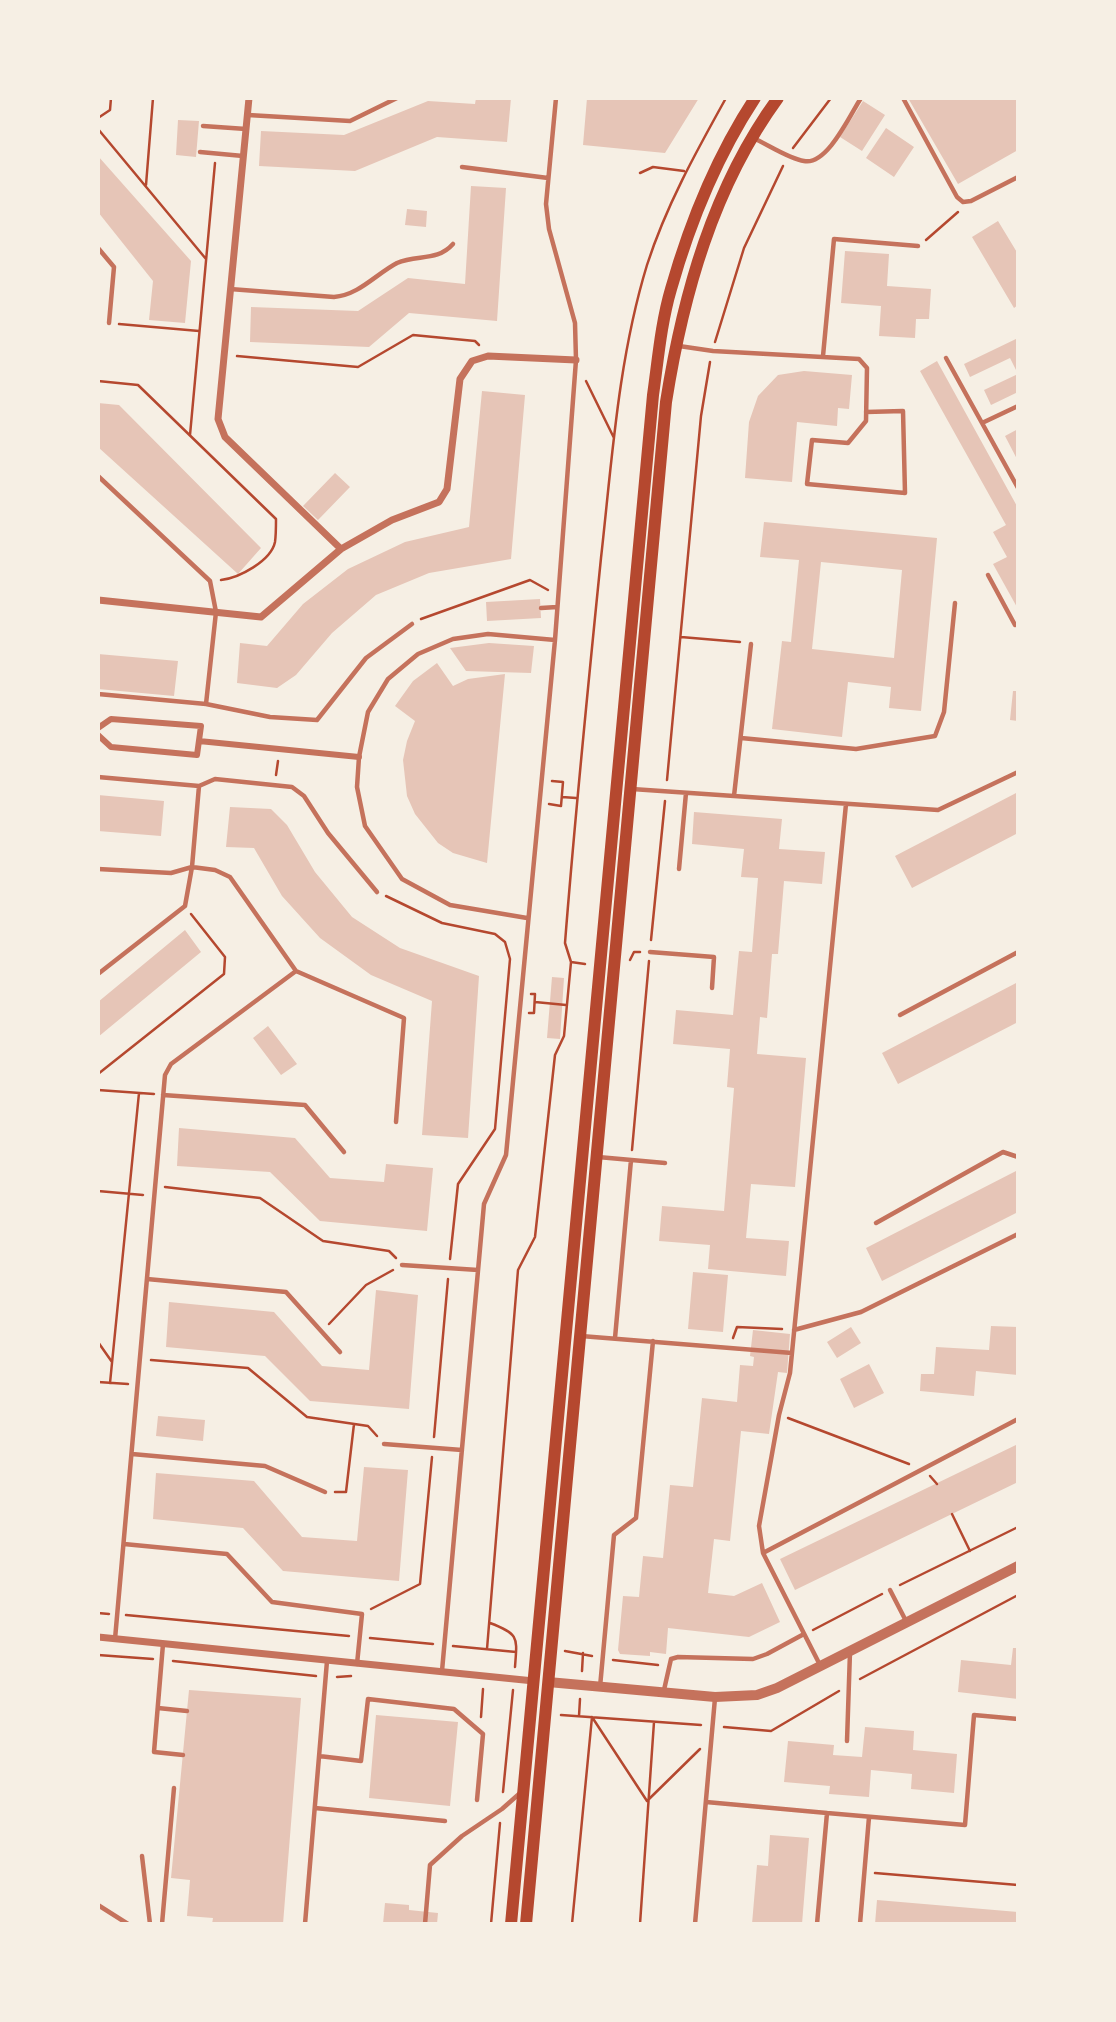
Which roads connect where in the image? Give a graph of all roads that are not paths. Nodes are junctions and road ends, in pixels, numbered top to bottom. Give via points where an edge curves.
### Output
1 (249, 98) edge
2 (397, 98) edge
3 (556, 98) edge
4 (755, 98) edge
5 (778, 98) edge
6 (861, 98) edge
7 (903, 98) edge
8 (247, 116) junction
9 (203, 127) dead end
10 (246, 129) junction
11 (752, 137) junction
12 (200, 152) dead end
13 (243, 156) junction
14 (462, 167) dead end
15 (1018, 177) edge
16 (548, 178) junction
17 (453, 244) dead end
18 (918, 246) road end
19 (98, 248) edge
20 (230, 289) junction
21 (109, 323) road end
22 (660, 343) junction
23 (675, 345) junction
24 (823, 356) junction
25 (946, 358) dead end
26 (576, 360) junction
27 (1018, 406) edge
28 (866, 412) junction
29 (982, 423) junction
30 (98, 476) edge
31 (1018, 488) edge
32 (341, 549) junction
33 (988, 576) dead end
34 (98, 600) edge
35 (955, 603) dead end
36 (557, 607) junction
37 (541, 608) dead end
38 (216, 612) junction
39 (1018, 623) edge
40 (412, 624) dead end
41 (555, 640) junction
42 (751, 644) road end
43 (98, 694) edge
44 (206, 704) junction
45 (98, 728) edge
46 (98, 735) edge
47 (741, 738) junction
48 (199, 741) junction
49 (359, 757) junction
50 (1018, 772) edge
51 (98, 777) edge
52 (199, 786) junction
53 (617, 788) junction
54 (631, 789) junction
55 (686, 793) junction
56 (734, 796) junction
57 (846, 804) junction
58 (192, 867) junction
59 (98, 869) edge
60 (679, 869) dead end
61 (377, 892) road end
62 (527, 918) junction
63 (650, 952) road end
64 (1018, 952) edge
65 (296, 971) junction
66 (98, 974) edge
67 (712, 988) dead end
68 (900, 1015) dead end
69 (163, 1095) junction
70 (396, 1122) dead end
71 (344, 1152) dead end
72 (582, 1156) junction
73 (597, 1157) junction
74 (1018, 1157) edge
75 (631, 1160) junction
76 (665, 1163) dead end
77 (876, 1223) dead end
78 (1018, 1234) edge
79 (402, 1265) road end
80 (478, 1270) junction
81 (147, 1279) junction
82 (794, 1330) junction
83 (574, 1335) junction
84 (615, 1338) junction
85 (653, 1341) junction
86 (340, 1352) dead end
87 (792, 1353) junction
88 (1018, 1419) edge
89 (384, 1444) road end
90 (462, 1450) junction
91 (132, 1454) junction
92 (325, 1492) road end
93 (124, 1544) junction
94 (763, 1553) junction
95 (1018, 1566) edge
96 (890, 1590) road end
97 (907, 1622) junction
98 (804, 1634) junction
99 (98, 1637) edge
100 (115, 1639) junction
101 (163, 1644) junction
102 (850, 1651) junction
103 (327, 1661) junction
104 (357, 1664) junction
105 (821, 1666) junction
106 (442, 1671) junction
107 (542, 1681) junction
108 (600, 1688) junction
109 (663, 1693) junction
110 (715, 1698) junction
111 (158, 1709) junction
112 (187, 1711) dead end
113 (1018, 1719) edge
114 (847, 1741) dead end
115 (183, 1755) dead end
116 (319, 1756) junction
117 (174, 1788) dead end
118 (525, 1789) junction
119 (477, 1800) dead end
120 (706, 1802) junction
121 (315, 1808) junction
122 (827, 1813) junction
123 (869, 1817) junction
124 (445, 1821) dead end
125 (142, 1856) dead end
126 (98, 1905) edge
127 (128, 1924) edge
128 (150, 1924) edge
129 (162, 1924) edge
130 (305, 1924) edge
131 (425, 1924) edge
132 (511, 1924) edge
133 (526, 1924) edge
134 (695, 1924) edge
135 (817, 1924) edge
136 (860, 1924) edge

1 - 8 street
2 - 8 lane via 350,121
3 - 16 lane
4 - 22 main road via 735,128 692,227 670,290
5 - 11 main road
6 - 11 lane via 825,154 815,161 803,161
7 - 15 lane via 963,202
8 - 10 street
9 - 10 lane
10 - 13 street
11 - 23 main road via 711,223
12 - 13 lane
13 - 20 street
14 - 16 lane
16 - 26 lane via 549,229 575,324
17 - 20 lane via 445,253 399,262 347,296
18 - 24 lane via 834,239
19 - 21 lane via 114,267
20 - 32 street via 218,419 225,437
22 - 23 main road
22 - 53 main road
23 - 24 lane
23 - 54 main road
24 - 28 lane via 859,359 867,368
25 - 29 lane
26 - 32 street via 488,356 472,361 460,379 447,489 439,502 392,520
26 - 36 lane
27 - 29 lane
28 - 28 lane via 866,421 848,443 812,440 807,484 905,493 903,411
29 - 31 lane
30 - 38 lane via 210,581
32 - 38 street via 261,617
33 - 39 lane via 1015,625
34 - 38 street
35 - 47 lane via 944,712 935,736 856,749
36 - 37 lane
36 - 41 lane
38 - 44 lane
40 - 44 lane via 366,658 317,720 270,717
41 - 49 lane via 488,634 453,639 418,654 388,680 368,712
41 - 62 lane
42 - 47 lane
43 - 44 lane
45 - 48 street via 111,719 201,726
46 - 48 street via 111,747 197,755
47 - 56 lane
48 - 49 street
49 - 62 lane via 357,787 365,826 402,878 450,905
50 - 57 lane via 938,810
51 - 52 lane
52 - 58 lane
52 - 61 lane via 215,779 292,787 304,796
53 - 54 main road
53 - 72 main road
54 - 55 lane
54 - 73 main road
55 - 56 lane
55 - 60 lane
56 - 57 lane
57 - 82 lane
58 - 59 lane via 171,873
58 - 65 lane via 230,877
58 - 66 lane via 185,906
62 - 80 lane via 506,1156 484,1204
63 - 67 lane via 714,957
64 - 68 lane
65 - 69 lane via 171,1064
65 - 70 lane via 404,1018
69 - 71 lane via 305,1105
69 - 81 lane
72 - 73 main road
72 - 83 main road
73 - 75 lane
73 - 83 main road
74 - 77 lane via 1003,1152
75 - 76 lane
75 - 84 lane
78 - 82 lane via 860,1312
79 - 80 lane
80 - 90 lane
81 - 86 lane via 286,1292
81 - 91 lane
82 - 87 lane
83 - 84 lane
83 - 107 main road
84 - 85 lane
85 - 87 lane
85 - 108 lane via 636,1518 614,1535
87 - 94 lane via 759,1526
88 - 94 lane
89 - 90 lane
90 - 106 lane
91 - 92 lane via 265,1466
91 - 93 lane
93 - 100 lane
93 - 104 lane via 227,1554 272,1602 362,1614
94 - 98 lane
95 - 97 street
96 - 97 lane
97 - 102 street
98 - 105 lane
98 - 109 lane via 753,1659 671,1659
99 - 100 street
100 - 101 street
101 - 103 street
101 - 111 lane
102 - 105 street
102 - 114 lane
103 - 104 street
103 - 116 lane
104 - 106 street
105 - 110 street via 757,1695
106 - 107 street
107 - 108 street
107 - 118 main road
107 - 133 main road
108 - 109 street
109 - 110 street
110 - 120 lane
111 - 112 lane
111 - 115 lane via 154,1752
113 - 123 lane via 974,1716 965,1825
116 - 119 lane via 361,1761 368,1699 454,1709 483,1734
116 - 121 lane
117 - 129 lane
118 - 131 lane via 430,1865
118 - 132 main road
120 - 122 lane
120 - 134 lane
121 - 124 lane
121 - 130 lane
122 - 123 lane
122 - 135 lane
123 - 136 lane
125 - 128 lane
126 - 127 lane

